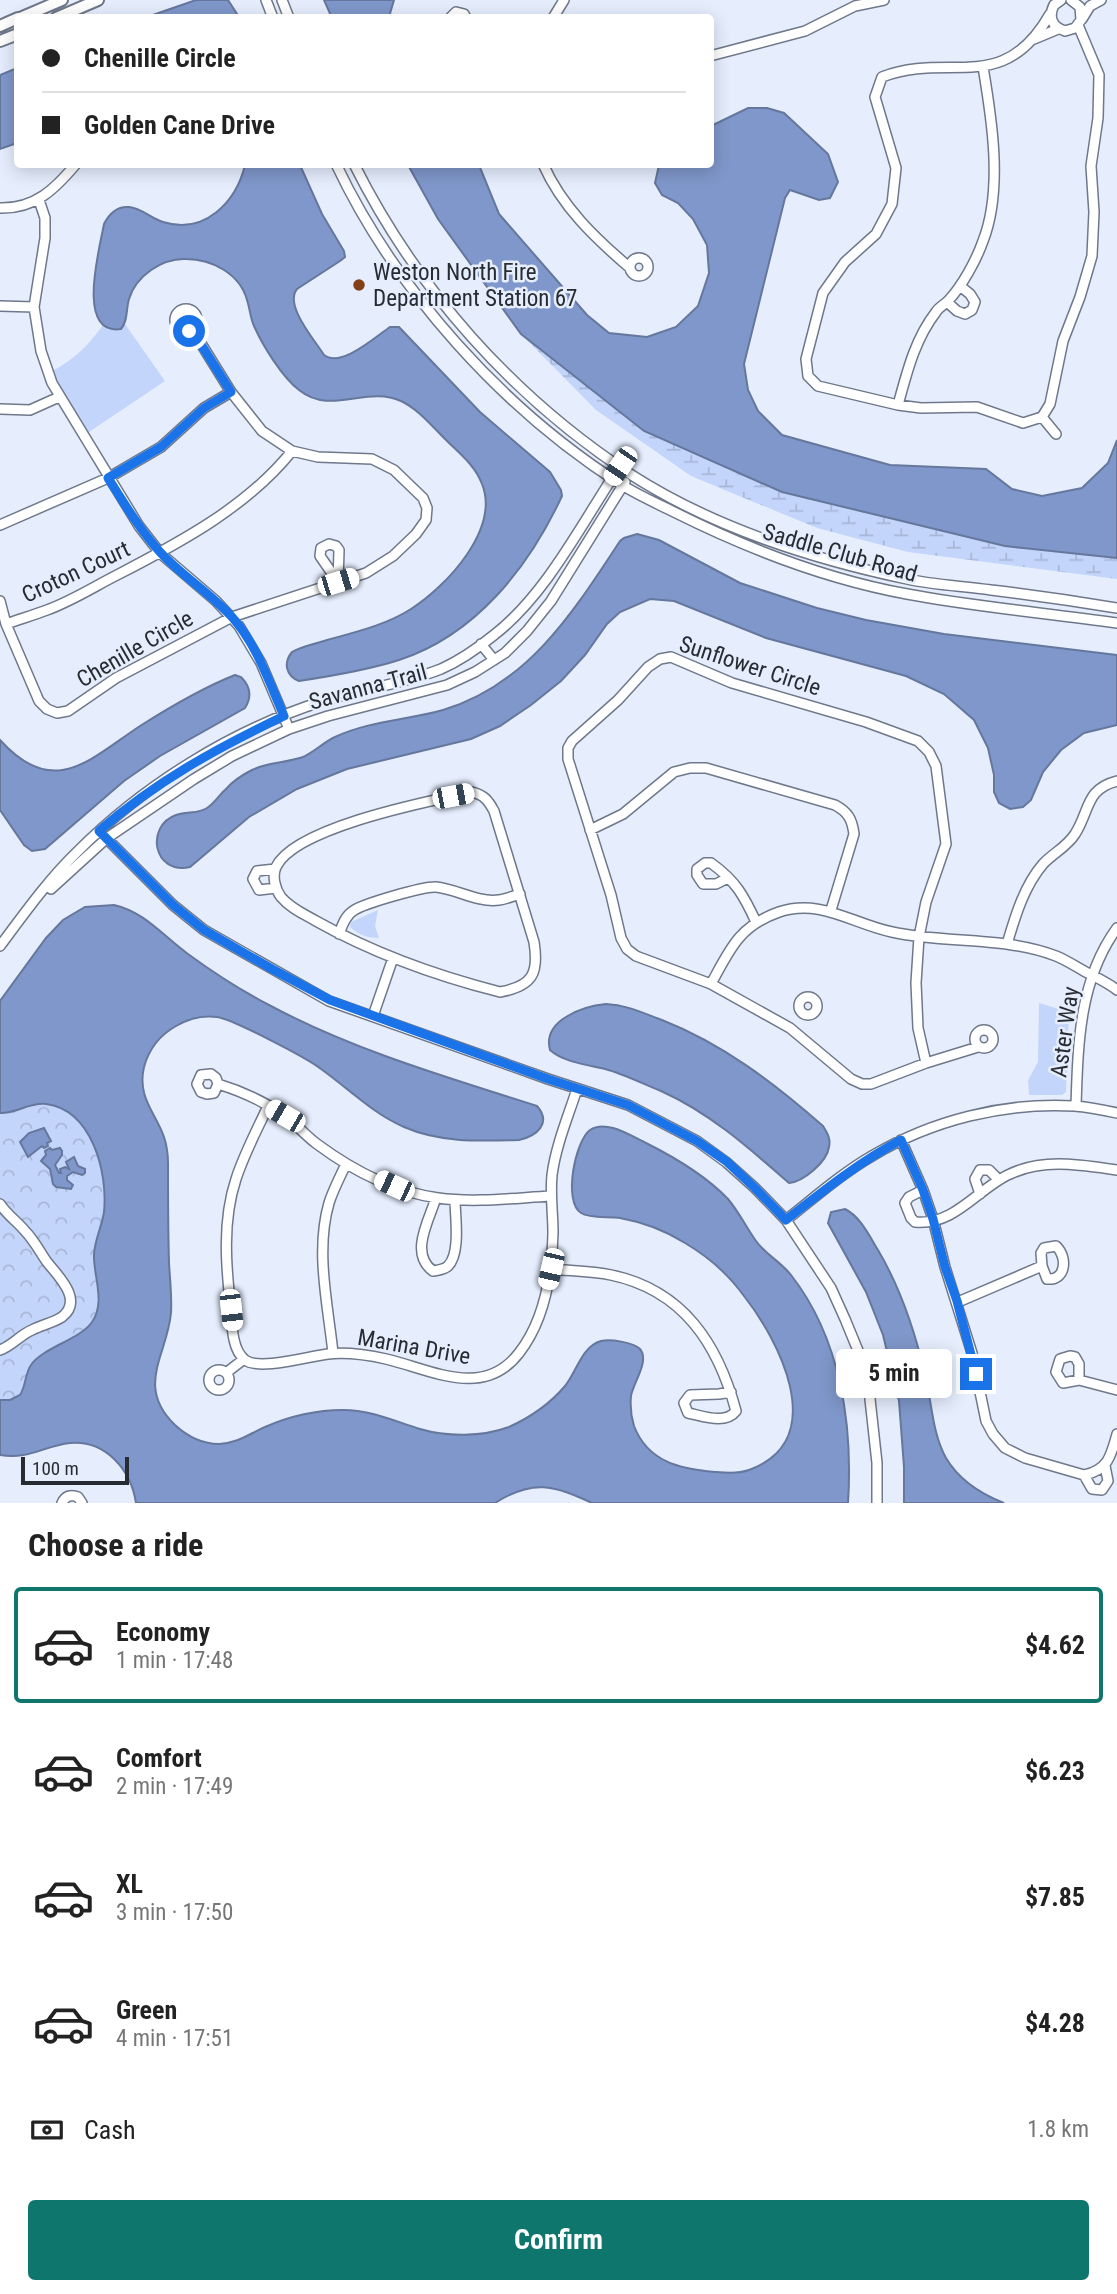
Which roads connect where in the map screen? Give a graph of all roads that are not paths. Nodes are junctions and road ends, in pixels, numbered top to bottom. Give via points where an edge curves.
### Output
1 (62, 0) edge
2 (98, 0) edge
3 (884, 0) edge
4 (1077, 0) edge
5 (1101, 0) edge
6 (1054, 5) edge
7 (29, 14) edge
8 (65, 14) edge
9 (1080, 23) junction
10 (1058, 29) junction
11 (1069, 31) junction
12 (1032, 40) junction
13 (1087, 50) junction
14 (714, 55) edge
15 (983, 66) junction
16 (73, 168) edge
17 (339, 168) edge
18 (356, 168) edge
19 (545, 168) edge
20 (39, 200) junction
21 (0, 208) edge
22 (630, 268) dead end
23 (960, 286) junction
24 (947, 302) junction
25 (0, 306) edge
26 (34, 307) junction
27 (192, 330) dead end
28 (231, 392) junction
29 (59, 397) junction
30 (898, 405) junction
31 (0, 409) edge
32 (1042, 417) junction
33 (1056, 434) dead end
34 (292, 451) junction
35 (620, 466) junction
36 (630, 474) junction
37 (108, 478) junction
38 (612, 478) junction
39 (623, 486) junction
40 (0, 525) edge
41 (160, 553) junction
42 (0, 601) edge
43 (1117, 608) edge
44 (232, 617) junction
45 (508, 623) junction
46 (1117, 623) edge
47 (6, 624) junction
48 (521, 637) junction
49 (481, 644) junction
50 (494, 660) junction
51 (284, 716) junction
52 (289, 729) junction
53 (1117, 781) edge
54 (590, 830) junction
55 (103, 834) junction
56 (275, 869) junction
57 (728, 878) dead end
58 (276, 888) junction
59 (520, 894) junction
60 (831, 911) junction
61 (756, 922) junction
62 (1117, 928) edge
63 (339, 934) junction
64 (919, 937) junction
65 (1007, 944) junction
66 (0, 946) edge
67 (393, 958) junction
68 (1092, 975) junction
69 (711, 984) junction
70 (1117, 990) edge
71 (803, 1014) dead end
72 (373, 1016) junction
73 (790, 1028) junction
74 (978, 1047) dead end
75 (926, 1063) junction
76 (218, 1084) dead end
77 (577, 1088) junction
78 (268, 1106) junction
79 (1076, 1106) junction
80 (1117, 1113) edge
81 (901, 1140) junction
82 (346, 1164) junction
83 (1117, 1170) edge
84 (999, 1180) junction
85 (923, 1190) junction
86 (981, 1194) junction
87 (551, 1196) junction
88 (436, 1198) junction
89 (455, 1200) junction
90 (0, 1204) edge
91 (933, 1219) junction
92 (786, 1220) junction
93 (1042, 1266) dead end
94 (551, 1269) junction
95 (957, 1301) junction
96 (0, 1350) edge
97 (333, 1353) junction
98 (244, 1359) junction
99 (226, 1373) dead end
100 (1079, 1380) dead end
101 (1117, 1390) edge
102 (731, 1392) junction
103 (1117, 1434) edge
104 (1105, 1466) junction
105 (1084, 1475) junction
106 (62, 1503) edge
107 (82, 1503) edge
108 (877, 1503) edge

1 - 7 main road
2 - 8 main road
3 - 14 street via 855,6 805,31
4 - 9 street
5 - 9 street via 1090,6
6 - 10 street via 1053,24
6 - 12 street
9 - 11 street
9 - 13 street
10 - 11 street
10 - 12 street
11 - 13 street
12 - 15 street via 1018,54
13 - 32 street via 1099,75 1091,166 1092,256 1063,341 1050,404
15 - 23 street via 994,148 993,195 984,241
15 - 30 street via 897,71 882,77 875,97 896,168 892,204 876,234 845,262 822,293 806,359 808,376 818,386
16 - 20 street
17 - 38 street, Saddle Club Road via 389,257 459,345 545,427
18 - 35 street, Saddle Club Road via 401,248 485,353
19 - 22 street via 572,212
20 - 21 street
20 - 26 street via 45,238
23 - 24 street
23 - 24 street via 975,302 972,310 965,314
24 - 30 street via 937,309 922,334
25 - 26 street
26 - 29 street via 41,351
27 - 28 street, Chenille Circle
28 - 34 street, Chenille Circle via 262,431
28 - 37 street via 204,408 161,447
29 - 31 street via 30,410
29 - 37 street
30 - 32 street via 977,407 1023,423
32 - 33 street
34 - 41 street, Croton Court via 238,502
34 - 44 street, Chenille Circle via 372,459 394,470 423,498 426,520 393,556 366,573
35 - 36 street, Saddle Club Road
35 - 38 street, Savanna Trail
36 - 39 street, Savanna Trail
36 - 43 street, Saddle Club Road via 698,511 763,538 855,566 909,579
37 - 40 street
37 - 41 street
38 - 39 street, Saddle Club Road
38 - 45 street, Savanna Trail via 550,572
39 - 46 street, Saddle Club Road via 757,552 825,574 906,594
39 - 48 street, Savanna Trail via 551,601
41 - 44 street
41 - 47 street, Croton Court via 49,610
42 - 47 street, Chenille Circle
44 - 47 street, Chenille Circle via 116,678 68,711 57,713 39,701
44 - 51 street via 261,663
45 - 48 street
45 - 49 street, Savanna Trail
48 - 50 street, Savanna Trail
49 - 50 street
49 - 51 street, Savanna Trail via 443,668
50 - 52 street, Savanna Trail via 447,685
51 - 52 street
51 - 55 street, Savanna Trail via 188,765 145,794
52 - 55 street, Savanna Trail via 232,756
53 - 65 street via 1105,784 1092,797 1076,832 1027,888
54 - 60 street via 623,814 674,772 690,768 706,768 835,805 846,811 854,834
54 - 64 street, Sunflower Circle via 568,748 648,667 671,657 732,683 918,741 929,752 936,766 946,844
54 - 69 street, Sunflower Circle via 627,949
55 - 66 street, Savanna Trail via 29,909
55 - 72 street via 204,930 330,1000
56 - 58 street
56 - 58 street via 257,871 253,879 259,890
56 - 59 street via 295,847 355,820 472,792 488,800 494,811
57 - 61 street via 741,891
58 - 63 street via 293,908
59 - 63 street via 482,900 431,886 353,911
59 - 67 street via 538,962 525,984 500,992
60 - 61 street via 805,907
60 - 64 street via 889,932
61 - 69 street via 734,942
62 - 68 street, Aster Way
63 - 67 street
64 - 65 street
64 - 75 street, Sunflower Circle via 918,1028
65 - 68 street via 1056,956
67 - 72 street
68 - 70 street
68 - 79 street, Aster Way via 1078,1045
69 - 73 street, Sunflower Circle
71 - 73 street
72 - 77 street
73 - 75 street, Sunflower Circle via 862,1084
74 - 75 street, Sunflower Circle
76 - 78 street
77 - 87 street, Marina Drive via 558,1146
77 - 92 street via 628,1105 697,1141 746,1179
78 - 82 street
78 - 98 street via 235,1181 228,1220 226,1264 233,1333
79 - 80 street
79 - 81 street via 975,1115
81 - 85 street
81 - 92 street via 842,1175
82 - 88 street via 394,1186
82 - 97 street via 329,1202 324,1230
83 - 84 street via 1035,1165
84 - 86 street
84 - 86 street via 989,1170 980,1170 975,1179
85 - 91 street
85 - 91 street via 909,1197 906,1208 915,1222
86 - 91 street via 961,1209
87 - 89 street
87 - 94 street, Marina Drive
88 - 89 street
88 - 89 street via 421,1256 433,1271 449,1265 454,1255
90 - 96 street via 60,1275 70,1301 61,1318 30,1330
91 - 95 street
92 - 108 street via 831,1288 859,1353 874,1427
93 - 95 street
94 - 97 street, Marina Drive via 532,1334 517,1356 483,1377 460,1379 388,1359
94 - 102 street via 611,1275 652,1288 690,1316
95 - 105 street via 993,1434 1004,1448 1025,1458
97 - 98 street, Marina Drive via 270,1365
98 - 99 street
100 - 101 street
102 - 102 street via 736,1411 731,1417 722,1419 685,1409 690,1395
103 - 104 street
104 - 105 street
104 - 105 street via 1108,1481 1102,1490 1092,1489
106 - 107 street via 71,1495

